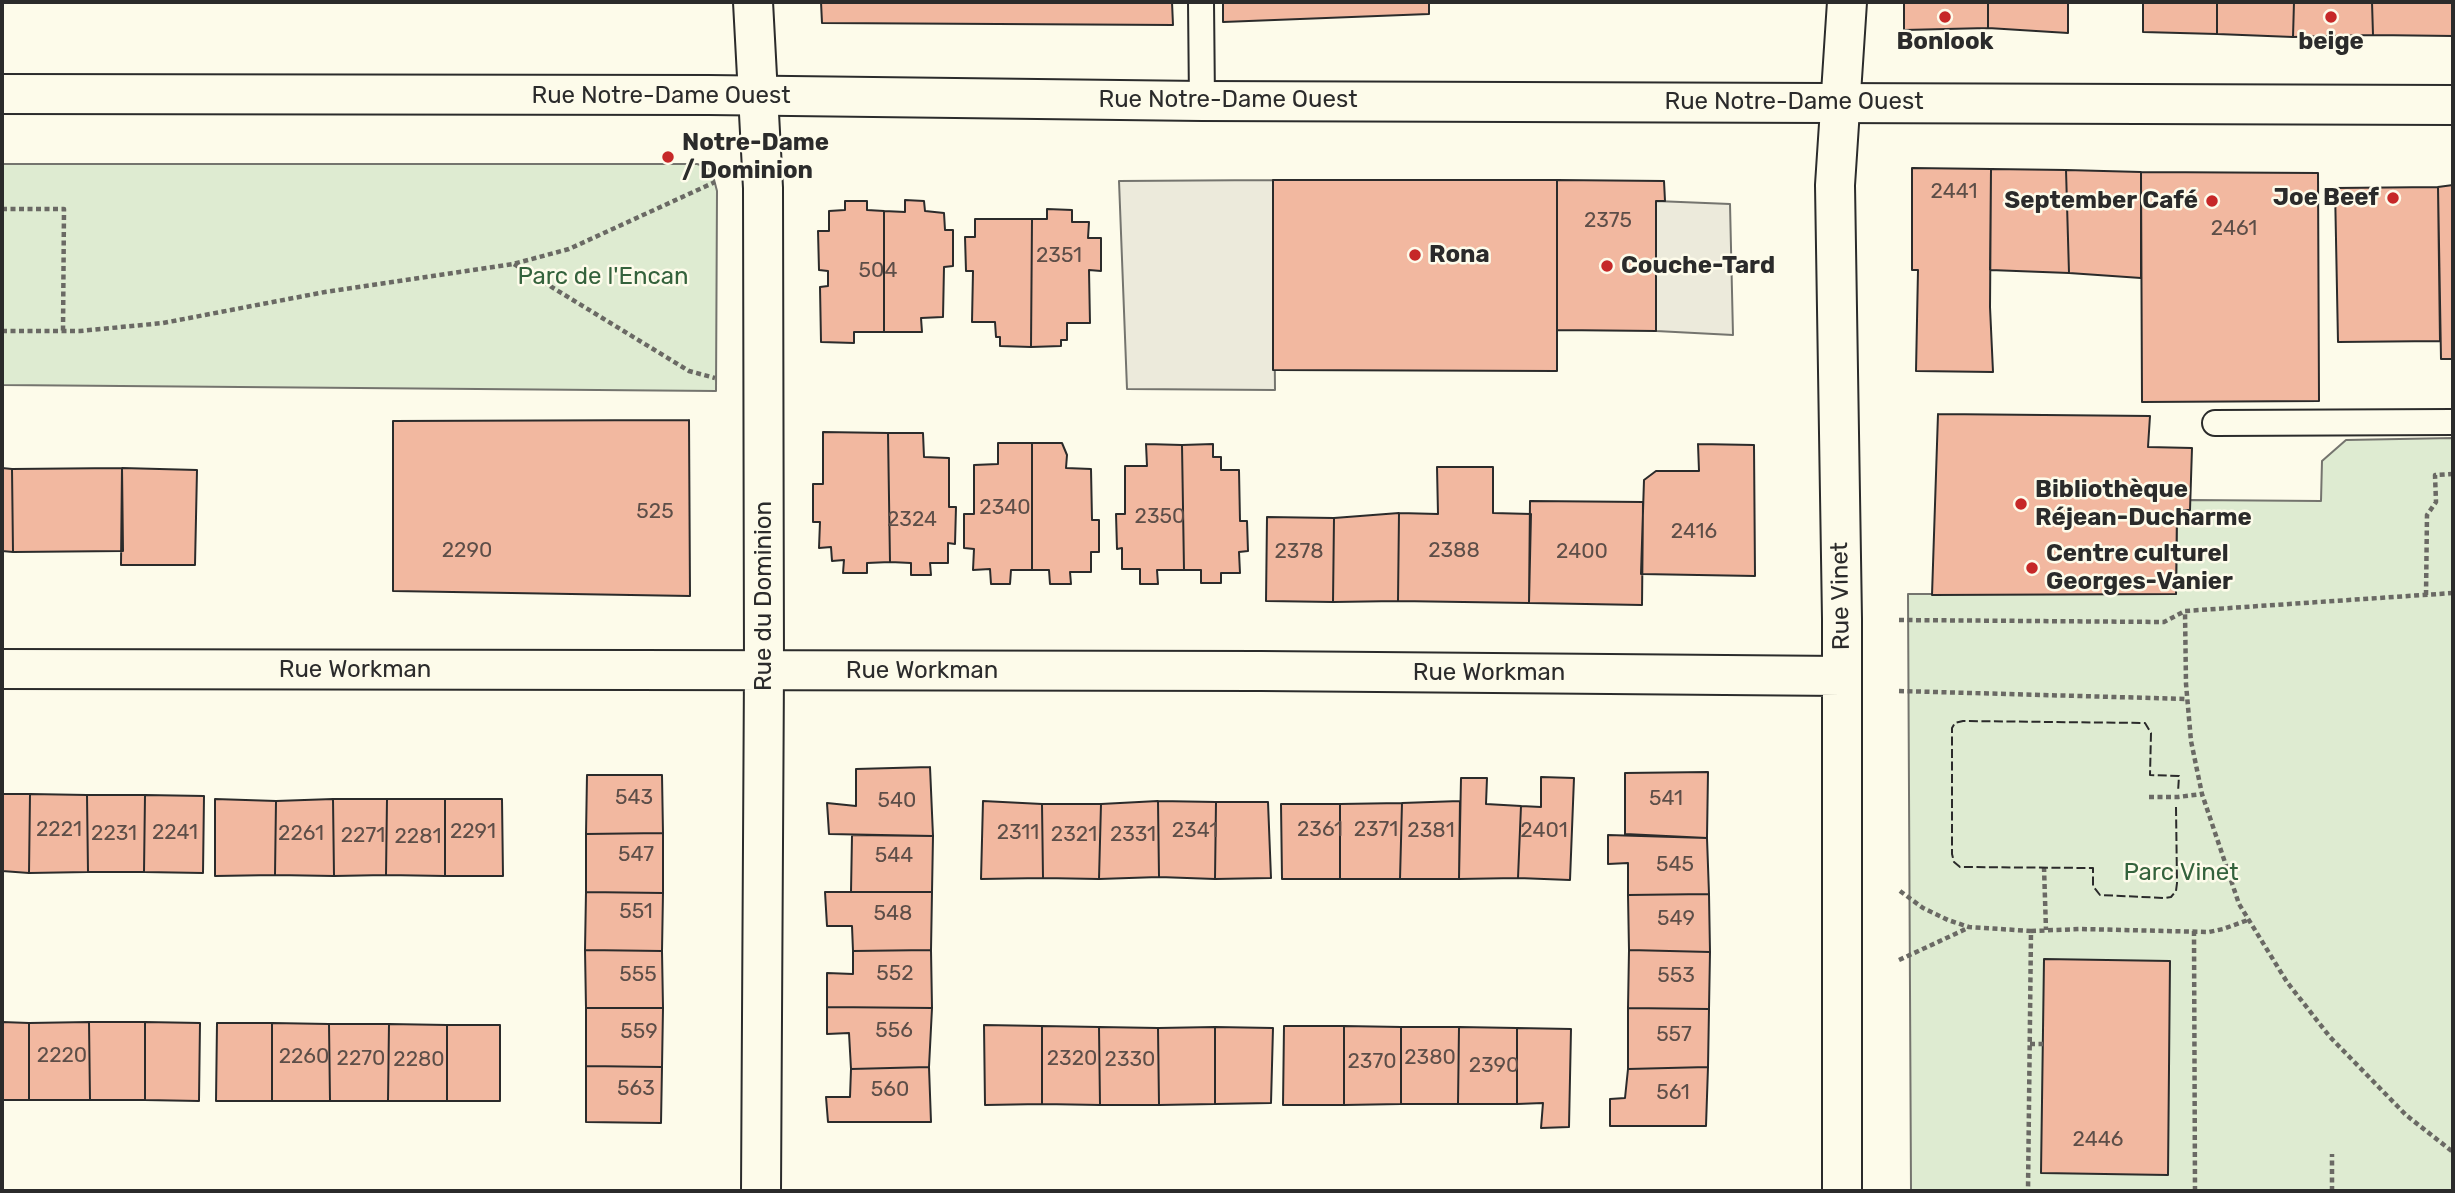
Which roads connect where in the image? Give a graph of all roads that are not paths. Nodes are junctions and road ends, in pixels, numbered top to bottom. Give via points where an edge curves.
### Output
1 (753, 2) edge
2 (1201, 2) edge
3 (1847, 2) edge
4 (2, 94) edge
5 (758, 96) junction
6 (1202, 101) junction
7 (1839, 103) junction
8 (2453, 105) edge
9 (2453, 422) edge
10 (2216, 423) dead end
11 (2, 669) edge
12 (764, 670) junction
13 (1841, 676) junction
14 (761, 1191) edge
15 (1842, 1191) edge

1 - 5 street, Rue du Dominion
2 - 6 lane
3 - 7 street, Rue Vinet
4 - 5 street, Rue Notre-Dame Ouest
5 - 6 street, Rue Notre-Dame Ouest
5 - 12 street, Rue du Dominion via 763,188
6 - 7 street, Rue Notre-Dame Ouest
7 - 8 street, Rue Notre-Dame Ouest
7 - 13 street, Rue Vinet via 1835,185
9 - 10 lane
11 - 12 street, Rue Workman
12 - 13 street, Rue Workman
12 - 14 street, Rue du Dominion
13 - 15 street, Rue Vinet

